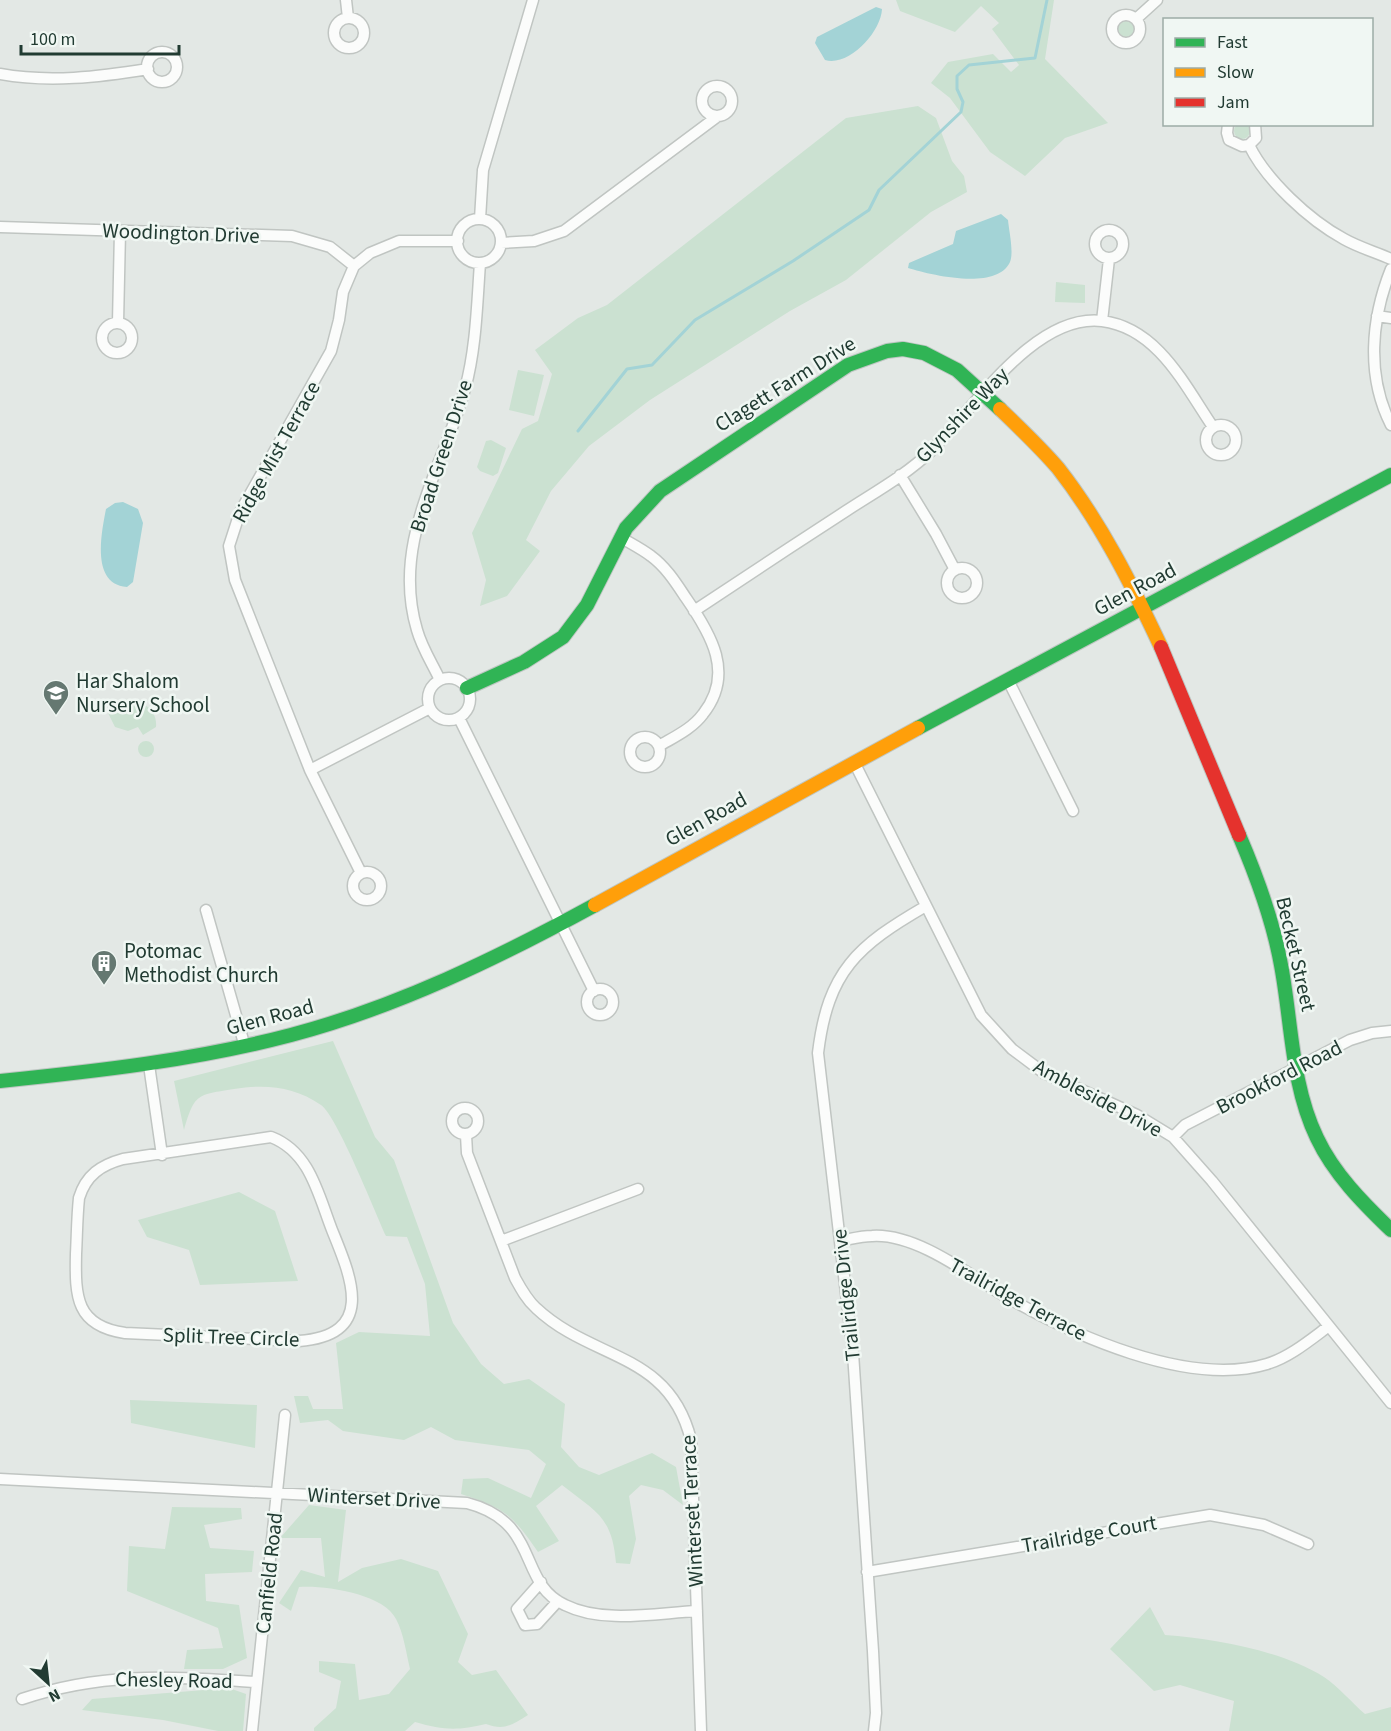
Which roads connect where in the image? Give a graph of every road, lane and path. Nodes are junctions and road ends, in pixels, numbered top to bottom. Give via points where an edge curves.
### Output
1 (346, 0) edge
2 (533, 0) edge
3 (1157, 0) edge
4 (348, 18) dead end
5 (1136, 19) dead end
6 (148, 69) dead end
7 (0, 74) edge
8 (718, 116) dead end
9 (1228, 126) edge
10 (1255, 126) edge
11 (1249, 145) junction
12 (480, 219) junction
13 (0, 227) edge
14 (120, 231) junction
15 (458, 241) junction
16 (501, 243) junction
17 (1109, 259) dead end
18 (1391, 259) edge
19 (480, 263) junction
20 (354, 266) junction
21 (1391, 269) edge
22 (1377, 316) junction
23 (1391, 318) edge
24 (1102, 321) junction
25 (118, 324) dead end
26 (985, 394) junction
27 (1391, 425) edge
28 (1212, 427) dead end
29 (900, 475) junction
30 (1391, 475) edge
31 (620, 537) junction
32 (955, 570) dead end
33 (1143, 609) junction
34 (694, 610) junction
35 (440, 680) junction
36 (1008, 680) junction
37 (467, 688) junction
38 (430, 708) junction
39 (459, 718) junction
40 (659, 746) dead end
41 (854, 762) junction
42 (310, 770) junction
43 (1073, 811) dead end
44 (361, 873) dead end
45 (926, 906) junction
46 (206, 910) dead end
47 (561, 922) junction
48 (594, 991) dead end
49 (1391, 1031) edge
50 (245, 1047) junction
51 (148, 1065) junction
52 (1297, 1066) junction
53 (0, 1081) edge
54 (466, 1135) dead end
55 (1173, 1137) junction
56 (162, 1155) junction
57 (638, 1189) dead end
58 (1391, 1230) edge
59 (501, 1241) junction
60 (840, 1241) junction
61 (1329, 1326) junction
62 (1391, 1403) edge
63 (285, 1415) dead end
64 (0, 1479) edge
65 (278, 1493) junction
66 (1308, 1544) dead end
67 (867, 1572) junction
68 (541, 1582) junction
69 (558, 1601) junction
70 (697, 1611) junction
71 (257, 1682) junction
72 (22, 1699) dead end
73 (252, 1731) edge
74 (701, 1731) edge
75 (874, 1731) edge

1 - 4 street
2 - 12 street via 483,170
3 - 5 street
6 - 7 street via 75,78
8 - 16 street via 564,231 534,241
9 - 11 street via 1232,142
10 - 11 street via 1256,138
11 - 18 street via 1258,163 1320,224
12 - 15 street via 467,223
12 - 16 street via 498,230
13 - 14 street, Woodington Drive
14 - 20 street, Woodington Drive via 292,236 330,247
14 - 25 street
15 - 19 street via 462,254
15 - 20 street via 399,241 370,253
16 - 19 street via 494,257
17 - 24 street
19 - 35 street, Broad Green Drive via 465,387 420,508 409,565 417,629
20 - 42 street, Ridge Mist Terrace via 343,292 331,351 240,512 229,546 235,580
21 - 22 street
22 - 23 street
22 - 27 street via 1373,358
24 - 26 street, Glynshire Way via 1069,325 1043,337 1022,353
24 - 28 street, Glynshire Way via 1128,329 1158,348
26 - 29 street, Glynshire Way via 930,452
26 - 31 street, Clagett Farm Drive via 958,370 925,353 886,351 867,356 834,373 677,478 637,512
26 - 33 street, Clagett Farm Drive via 1059,470 1087,508
29 - 32 street
29 - 34 street, Glynshire Way
30 - 33 street, Glen Road
31 - 34 street via 659,563
31 - 37 street, Clagett Farm Drive via 588,603 563,637
33 - 36 street, Glen Road
33 - 52 street, Becket Street via 1269,914 1285,978
34 - 40 street via 716,650 718,684 703,714 690,728
35 - 37 street via 455,679
35 - 38 street via 429,691
36 - 41 street, Glen Road
36 - 43 street
37 - 39 street via 469,705
38 - 39 street via 441,719
38 - 42 street
39 - 47 street
41 - 45 street, Ambleside Drive
41 - 47 street, Glen Road
42 - 44 street, Ridge Mist Terrace
45 - 55 street, Ambleside Drive via 981,1015 1012,1049 1044,1073 1137,1115
45 - 60 street, Trailridge Drive via 880,933 855,956 832,989 822,1020 820,1084
46 - 50 street
47 - 48 street
47 - 50 street, Glen Road via 416,992 333,1023
49 - 52 street, Brookford Road via 1350,1040
50 - 51 street, Glen Road
51 - 53 street, Glen Road
51 - 56 street
52 - 55 street, Brookford Road via 1185,1125
52 - 58 street, Becket Street via 1311,1126 1331,1165
54 - 59 street, Winterset Terrace via 467,1153
55 - 61 street, Ambleside Drive
56 - 56 street, Split Tree Circle via 271,1137 293,1149 310,1173 350,1275 351,1305 338,1330 322,1339 292,1341 126,1333 102,1328 90,1320 82,1310 75,1286 82,1187 108,1163
57 - 59 street
59 - 70 street, Winterset Terrace via 515,1278 537,1309 650,1373 672,1395 686,1419 691,1440
60 - 61 street, Trailridge Terrace via 873,1236 912,1242 1068,1329 1132,1353 1199,1368 1229,1371 1268,1364 1295,1351
60 - 67 street, Trailridge Drive via 853,1353
61 - 62 street, Ambleside Drive
63 - 65 street, Canfield Road
64 - 65 street, Winterset Drive
65 - 68 street, Winterset Drive via 479,1506 502,1518 516,1532
65 - 71 street, Canfield Road
66 - 67 street, Trailridge Court via 1264,1525 1210,1515
67 - 75 street, Trailridge Drive
68 - 69 street, Winterset Drive
68 - 69 street via 517,1609 525,1625 537,1624
69 - 70 street, Winterset Drive via 594,1614
70 - 74 street, Winterset Terrace
71 - 72 street, Chesley Road via 142,1676 80,1683
71 - 73 street, Canfield Road

